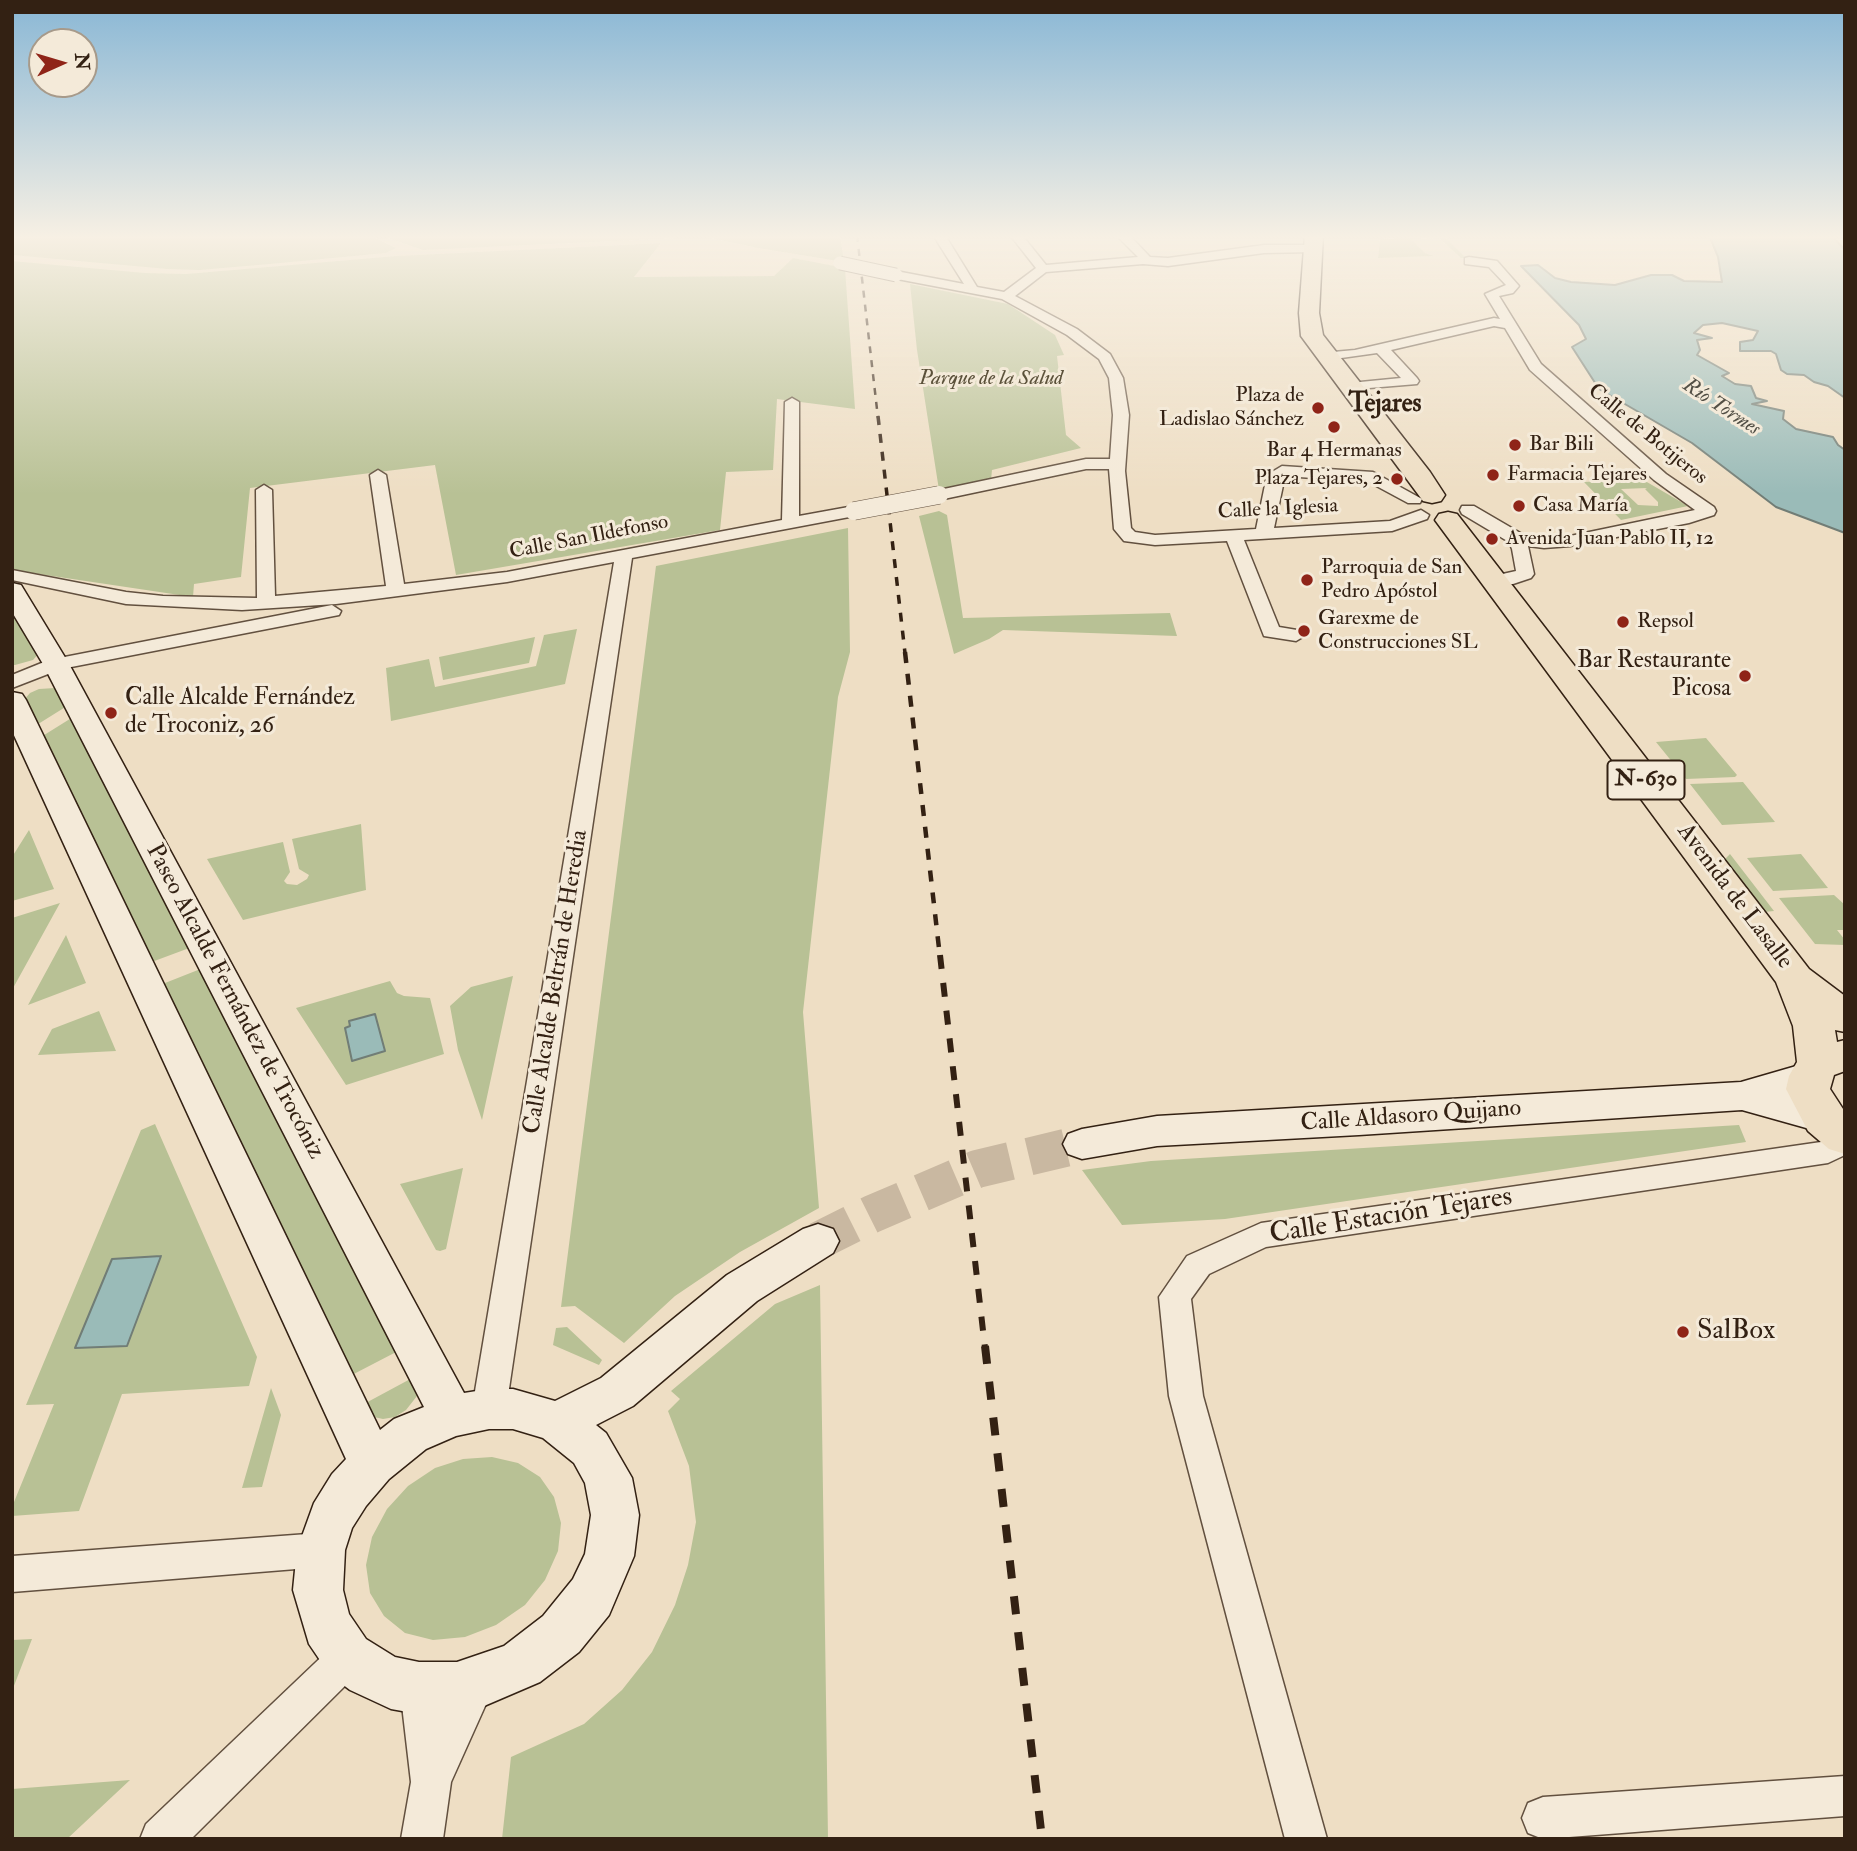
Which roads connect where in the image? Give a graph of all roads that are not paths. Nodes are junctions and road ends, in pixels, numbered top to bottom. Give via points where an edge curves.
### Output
1 (1053, 321) edge
2 (1309, 321) edge
3 (1506, 324) joint
4 (1378, 348) junction
5 (1327, 356) junction
6 (1350, 387) junction
7 (792, 402) dead end
8 (1118, 464) junction
9 (378, 475) dead end
10 (264, 490) dead end
11 (1429, 505) junction
12 (790, 524) junction
13 (1264, 534) junction
14 (1233, 535) junction
15 (1517, 539) junction
16 (624, 555) junction
17 (1496, 581) junction
18 (13, 587) edge
19 (396, 591) junction
20 (267, 603) junction
21 (1296, 635) dead end
22 (56, 664) junction
23 (12, 682) edge
24 (17, 720) edge
25 (1795, 979) junction
26 (1845, 1018) edge
27 (1824, 1065) edge
28 (1741, 1096) junction
29 (1838, 1132) edge
30 (1082, 1144) tunnel mouth
31 (818, 1241) tunnel mouth
32 (471, 1412) junction
33 (574, 1435) junction
34 (372, 1464) junction
35 (321, 1550) junction
36 (12, 1574) edge
37 (348, 1657) junction
38 (477, 1683) junction
39 (419, 1688) junction
40 (431, 1782) junction
41 (1845, 1796) edge
42 (1543, 1818) dead end
43 (161, 1839) edge
44 (422, 1839) edge
45 (1306, 1839) edge

1 - 8 street via 1081,338 1111,366 1121,415
2 - 5 highway, N-630 via 1309,330
3 - 4 street via 1494,322
3 - 15 street, Calle de Botijeros via 1535,367 1660,477 1708,510 1689,518 1570,541
4 - 5 street
4 - 6 street via 1412,381
5 - 6 highway, N-630
6 - 11 highway, N-630 via 1422,477
7 - 12 street
8 - 12 street, Calle San Ildefonso, bridge via 1086,464
8 - 14 street, Calle la Iglesia via 1126,534 1136,540
9 - 19 street
10 - 20 street
11 - 13 street, Calle la Iglesia via 1392,526
11 - 13 street via 1364,476 1282,471 1275,475
11 - 15 street
11 - 17 highway, N-630
12 - 16 street, Calle San Ildefonso
13 - 14 street, Calle la Iglesia
14 - 21 street via 1271,632
15 - 17 street via 1525,574
16 - 19 street, Calle San Ildefonso
16 - 32 street, Calle Alcalde Beltrán de Heredia
17 - 25 highway, Avenida de Lasalle / N-630
18 - 20 street, Calle San Ildefonso via 54,582 163,602
18 - 22 main road, Paseo Alcalde Fernández de Trocóniz
19 - 20 street, Calle San Ildefonso
19 - 22 street, Calle San Ildefonso via 343,609
22 - 23 street, Calle San Ildefonso
22 - 32 main road, Paseo Alcalde Fernández de Trocóniz
24 - 34 main road
25 - 26 highway, Avenida de Lasalle / N-630
25 - 27 highway, Avenida de Lasalle / N-630
27 - 28 main road, Calle Aldasoro Quijano
27 - 29 highway, N-630 via 1808,1089
28 - 29 main road, Calle Aldasoro Quijano
28 - 30 main road, Calle Aldasoro Quijano via 1157,1131
29 - 45 street, Calle Estación Tejares via 1828,1152 1261,1235 1198,1265 1175,1297 1186,1396
31 - 33 main road via 742,1288 617,1392
32 - 33 main road via 513,1409
32 - 34 main road via 410,1434
33 - 38 main road via 608,1478 615,1515 610,1556 591,1597 561,1634 522,1664
34 - 35 main road via 331,1519
35 - 36 street
35 - 37 main road via 318,1590 327,1626
37 - 39 main road via 391,1683
37 - 43 street
38 - 39 main road
38 - 40 street
39 - 40 street
40 - 44 street
41 - 42 street

